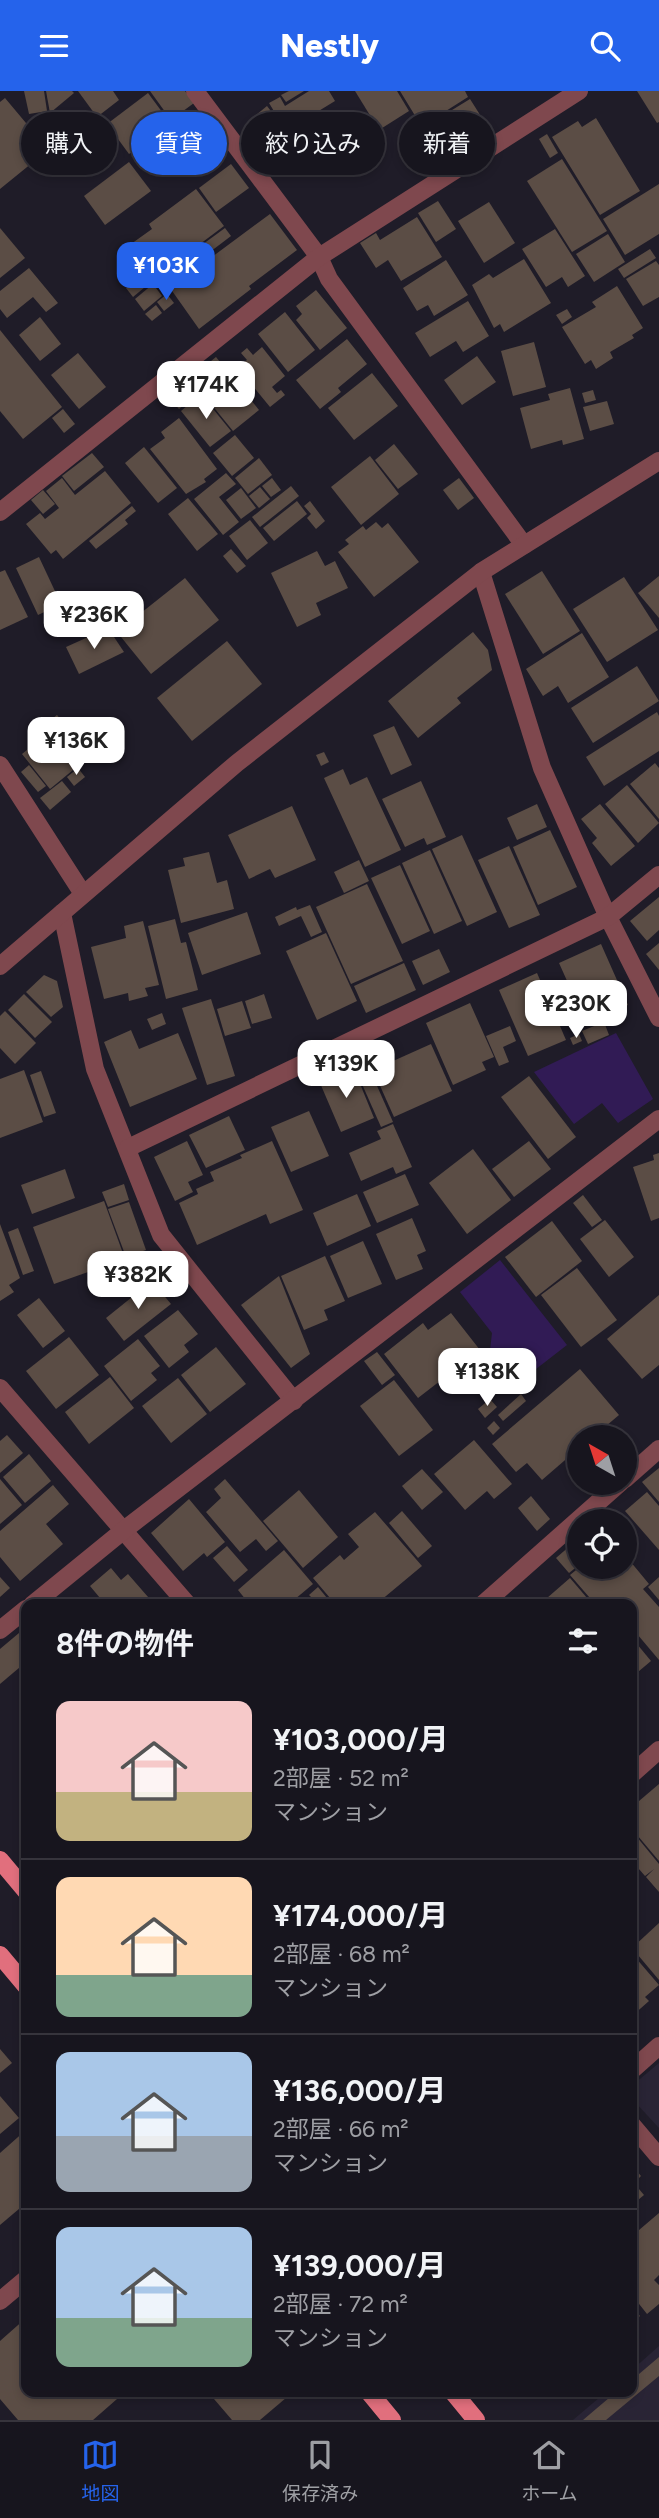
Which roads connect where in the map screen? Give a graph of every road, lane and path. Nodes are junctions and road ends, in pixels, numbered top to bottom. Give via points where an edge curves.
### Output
1 (195, 91) edge
2 (579, 91) edge
3 (319, 257) junction
4 (658, 463) edge
5 (0, 512) edge
6 (524, 545) junction
7 (481, 572) junction
8 (0, 765) edge
9 (659, 875) edge
10 (83, 894) junction
11 (62, 913) junction
12 (608, 918) junction
13 (0, 966) edge
14 (659, 1018) edge
15 (659, 1119) edge
16 (128, 1148) junction
17 (0, 1388) edge
18 (293, 1401) junction
19 (659, 1449) edge
20 (637, 1469) edge
21 (607, 1495) edge
22 (124, 1530) junction
23 (39, 1599) edge
24 (183, 1599) edge
25 (489, 1599) edge
26 (21, 1613) edge
27 (0, 1630) edge
28 (659, 1751) edge
29 (637, 1770) edge
30 (0, 1860) edge
31 (21, 1885) edge
32 (0, 1955) edge
33 (21, 1980) edge
34 (659, 2046) edge
35 (637, 2066) edge
36 (637, 2131) edge
37 (659, 2157) edge
38 (21, 2283) edge
39 (0, 2301) edge
40 (373, 2397) edge
41 (457, 2397) edge
42 (393, 2420) edge
43 (476, 2420) edge

1 - 3 street
2 - 3 street
3 - 5 street
3 - 6 street via 330,279
4 - 6 street
6 - 7 street
7 - 10 street via 237,763
7 - 12 street via 542,768
8 - 10 street
9 - 12 street
10 - 11 street
11 - 13 street
11 - 16 street via 95,1069
12 - 14 street
12 - 16 street
15 - 18 street
16 - 18 street via 161,1235
17 - 22 street
18 - 22 street
19 - 20 street
21 - 25 street
22 - 23 street
22 - 24 street
26 - 27 street
28 - 29 street
30 - 31 main road
32 - 33 main road
34 - 35 street
36 - 37 street
38 - 39 street
40 - 42 main road
41 - 43 main road

